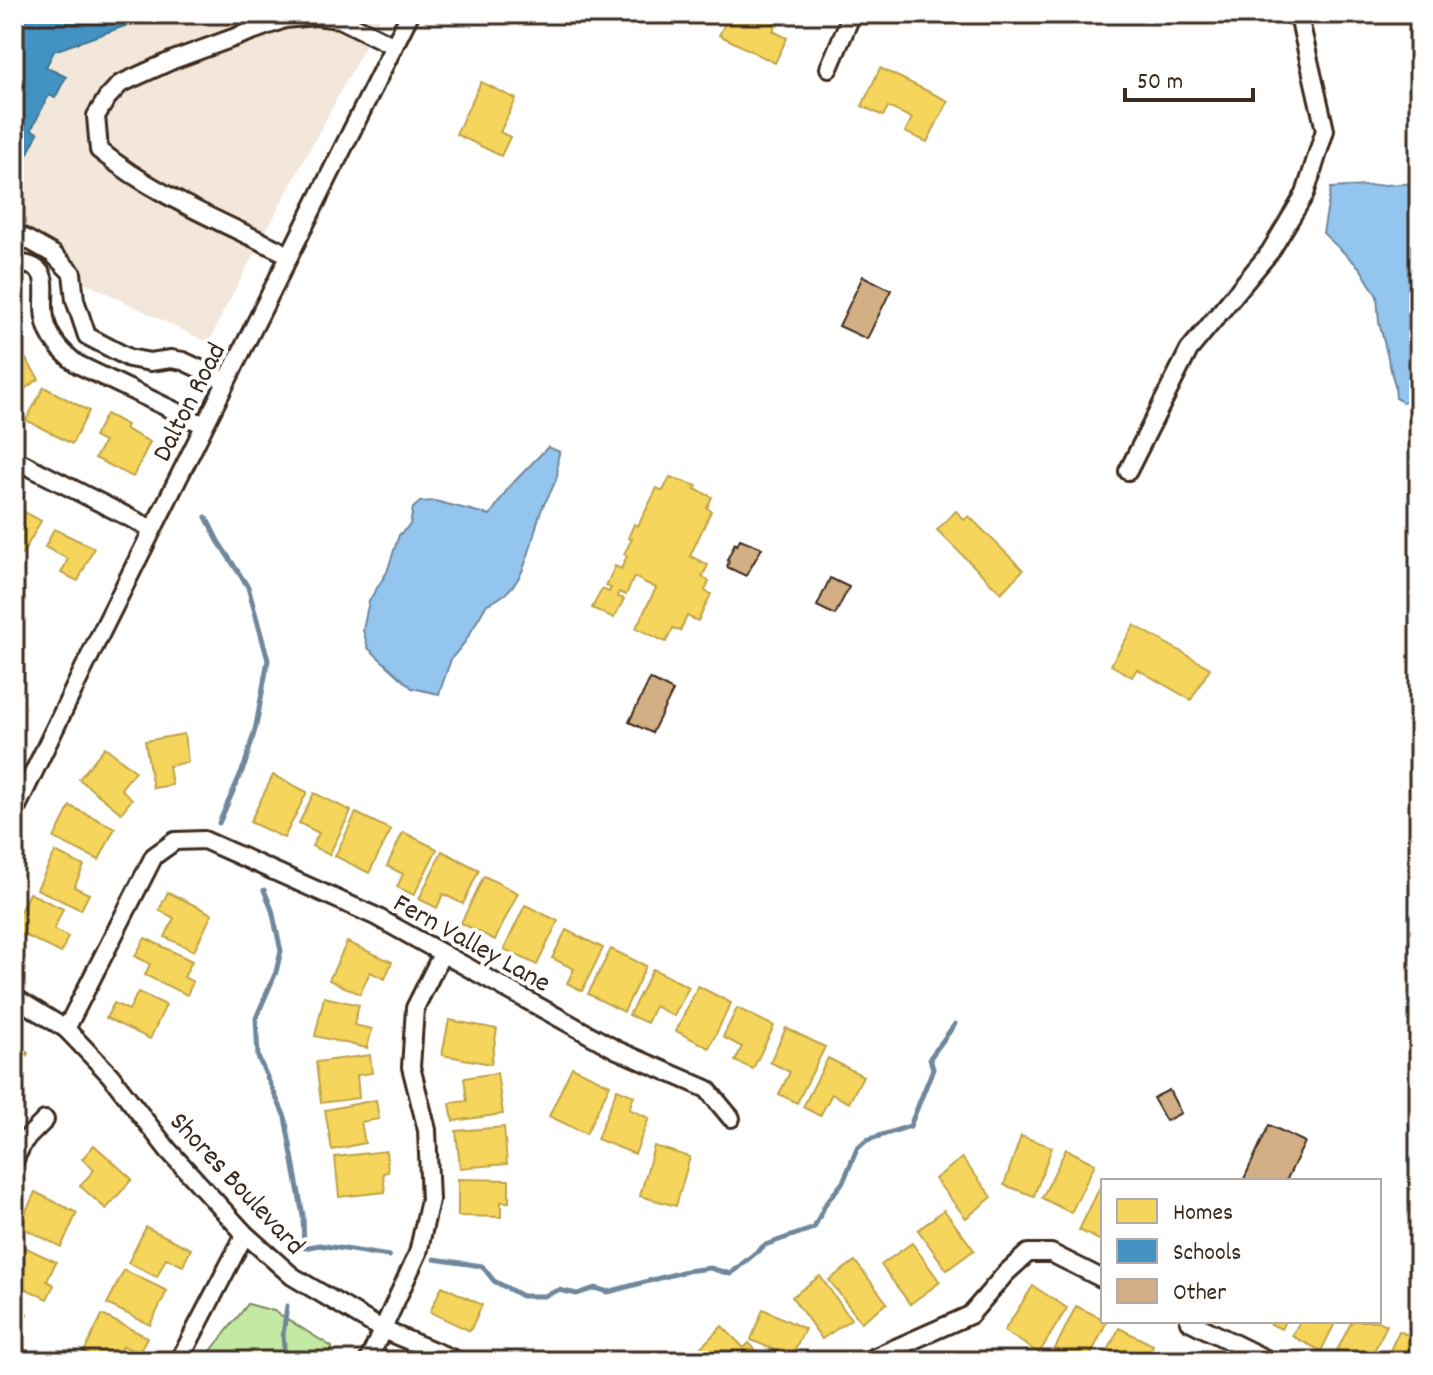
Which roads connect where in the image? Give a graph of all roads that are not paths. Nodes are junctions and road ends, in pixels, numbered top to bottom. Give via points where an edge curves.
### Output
1 (410, 14) edge
2 (852, 14) edge
3 (1303, 14) edge
4 (284, 16) edge
5 (394, 46) junction
6 (829, 68) dead end
7 (14, 232) edge
8 (289, 255) junction
9 (14, 263) edge
10 (226, 381) junction
11 (204, 425) junction
12 (14, 459) edge
13 (1128, 471) dead end
14 (152, 529) junction
15 (14, 813) edge
16 (442, 954) junction
17 (14, 997) edge
18 (66, 1029) junction
19 (731, 1118) dead end
20 (45, 1120) dead end
21 (14, 1161) edge
22 (245, 1234) junction
23 (1101, 1278) edge
24 (1193, 1323) edge
25 (383, 1330) junction
26 (179, 1361) edge
27 (368, 1361) edge
28 (458, 1361) edge
29 (866, 1361) edge
30 (1270, 1361) edge

1 - 5 street, Dalton Road
2 - 6 street
3 - 13 street via 1300,21 1325,130 1305,194 1270,252 1189,350
4 - 5 street via 340,19
4 - 8 street via 120,84 96,116 96,142 120,168
5 - 8 street, Dalton Road
7 - 10 street via 53,254 72,273 87,336 129,358 183,361
8 - 10 street, Dalton Road
9 - 11 street via 34,266 42,274 50,334 67,356
10 - 11 street, Dalton Road
11 - 14 street, Dalton Road
12 - 14 street
14 - 15 street, Dalton Road
16 - 18 street, Fern Valley Lane via 375,916 204,840 175,841 154,856
16 - 19 street, Fern Valley Lane via 617,1050 707,1089
16 - 25 street via 415,1008 411,1067 427,1130 430,1200 418,1253
17 - 18 street, Shores Boulevard
18 - 22 street, Shores Boulevard
20 - 21 street via 24,1141
22 - 25 street, Shores Boulevard via 292,1276
22 - 26 street
23 - 29 street via 1051,1253 1028,1253 970,1315
24 - 30 street
25 - 27 street
25 - 28 street, Shores Boulevard

